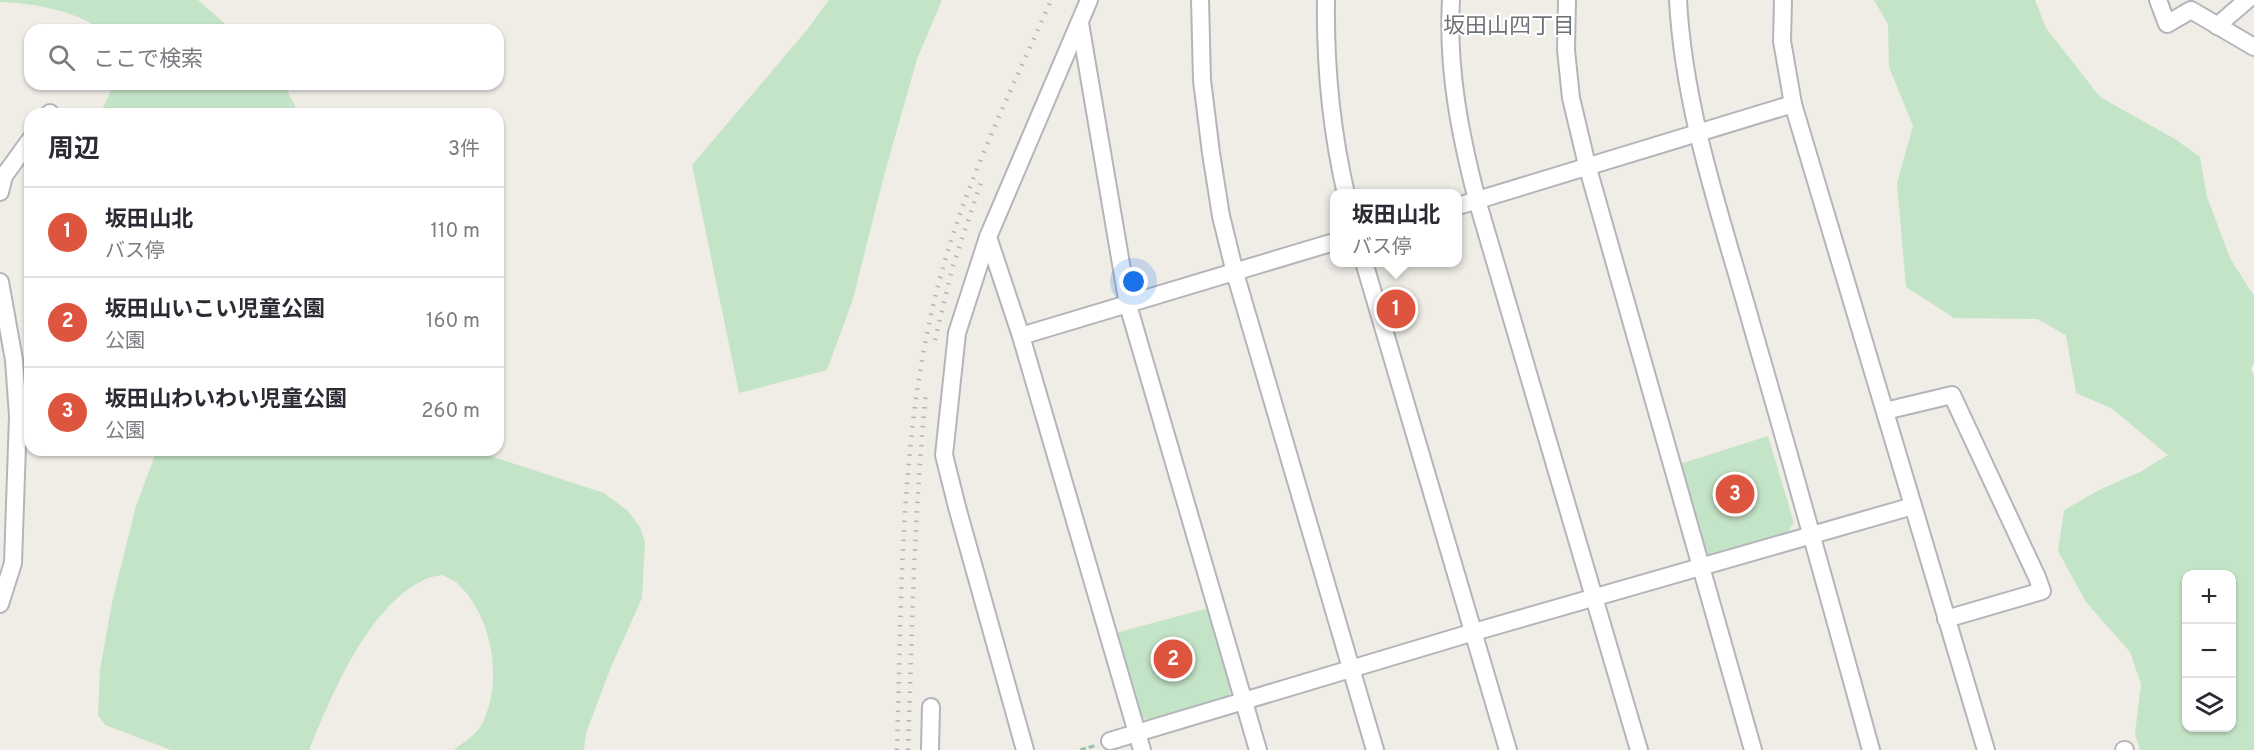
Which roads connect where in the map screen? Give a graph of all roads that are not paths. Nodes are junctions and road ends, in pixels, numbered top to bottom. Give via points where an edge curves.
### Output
1 (1089, 0) edge
2 (1200, 0) edge
3 (1326, 0) edge
4 (1451, 0) edge
5 (1567, 0) edge
6 (1678, 0) edge
7 (1783, 0) edge
8 (2158, 0) edge
9 (2247, 0) edge
10 (1080, 22) junction
11 (2217, 26) junction
12 (2254, 47) edge
13 (1793, 104) junction
14 (1697, 133) junction
15 (24, 148) edge
16 (1587, 165) junction
17 (1345, 189) edge
18 (0, 192) edge
19 (1477, 200) junction
20 (1462, 205) edge
21 (988, 237) junction
22 (1330, 244) edge
23 (1365, 267) edge
24 (1235, 273) junction
25 (0, 282) edge
26 (1128, 305) junction
27 (1021, 336) junction
28 (1885, 411) junction
29 (1913, 506) junction
30 (1812, 534) junction
31 (1702, 566) junction
32 (1593, 598) junction
33 (0, 604) edge
34 (1946, 619) junction
35 (1474, 632) junction
36 (1352, 669) junction
37 (1243, 700) junction
38 (931, 707) dead end
39 (1137, 732) junction
40 (1110, 741) dead end
41 (930, 750) edge
42 (1025, 750) edge
43 (1142, 750) edge
44 (1258, 750) edge
45 (1375, 750) edge
46 (1508, 750) edge
47 (1639, 750) edge
48 (1753, 750) edge
49 (1871, 750) edge
50 (1986, 750) edge

1 - 10 street
2 - 24 street via 1202,80 1209,142
3 - 17 street via 1329,98
4 - 19 street via 1453,82
5 - 16 street via 1566,50 1571,98
6 - 14 street via 1680,42
7 - 13 street via 1782,41
8 - 11 street via 2167,24 2191,10
9 - 11 street
10 - 21 street
10 - 26 street
11 - 12 street
13 - 14 street
13 - 28 street
14 - 16 street
14 - 30 street
15 - 18 street via 4,176
16 - 19 street
16 - 31 street
19 - 20 street
19 - 32 street
21 - 27 street
21 - 42 street via 957,333 944,455
22 - 24 street
23 - 35 street
24 - 26 street
24 - 36 street
25 - 33 street via 15,360 18,416 13,563
26 - 27 street
26 - 37 street
27 - 39 street
28 - 29 street
28 - 34 street via 1952,395 2042,591
29 - 30 street
29 - 34 street
30 - 31 street
30 - 49 street
31 - 32 street
31 - 48 street
32 - 35 street
32 - 47 street
34 - 50 street
35 - 36 street
35 - 46 street
36 - 37 street
36 - 45 street
37 - 39 street
37 - 44 street
38 - 41 street
39 - 40 street
39 - 43 street

